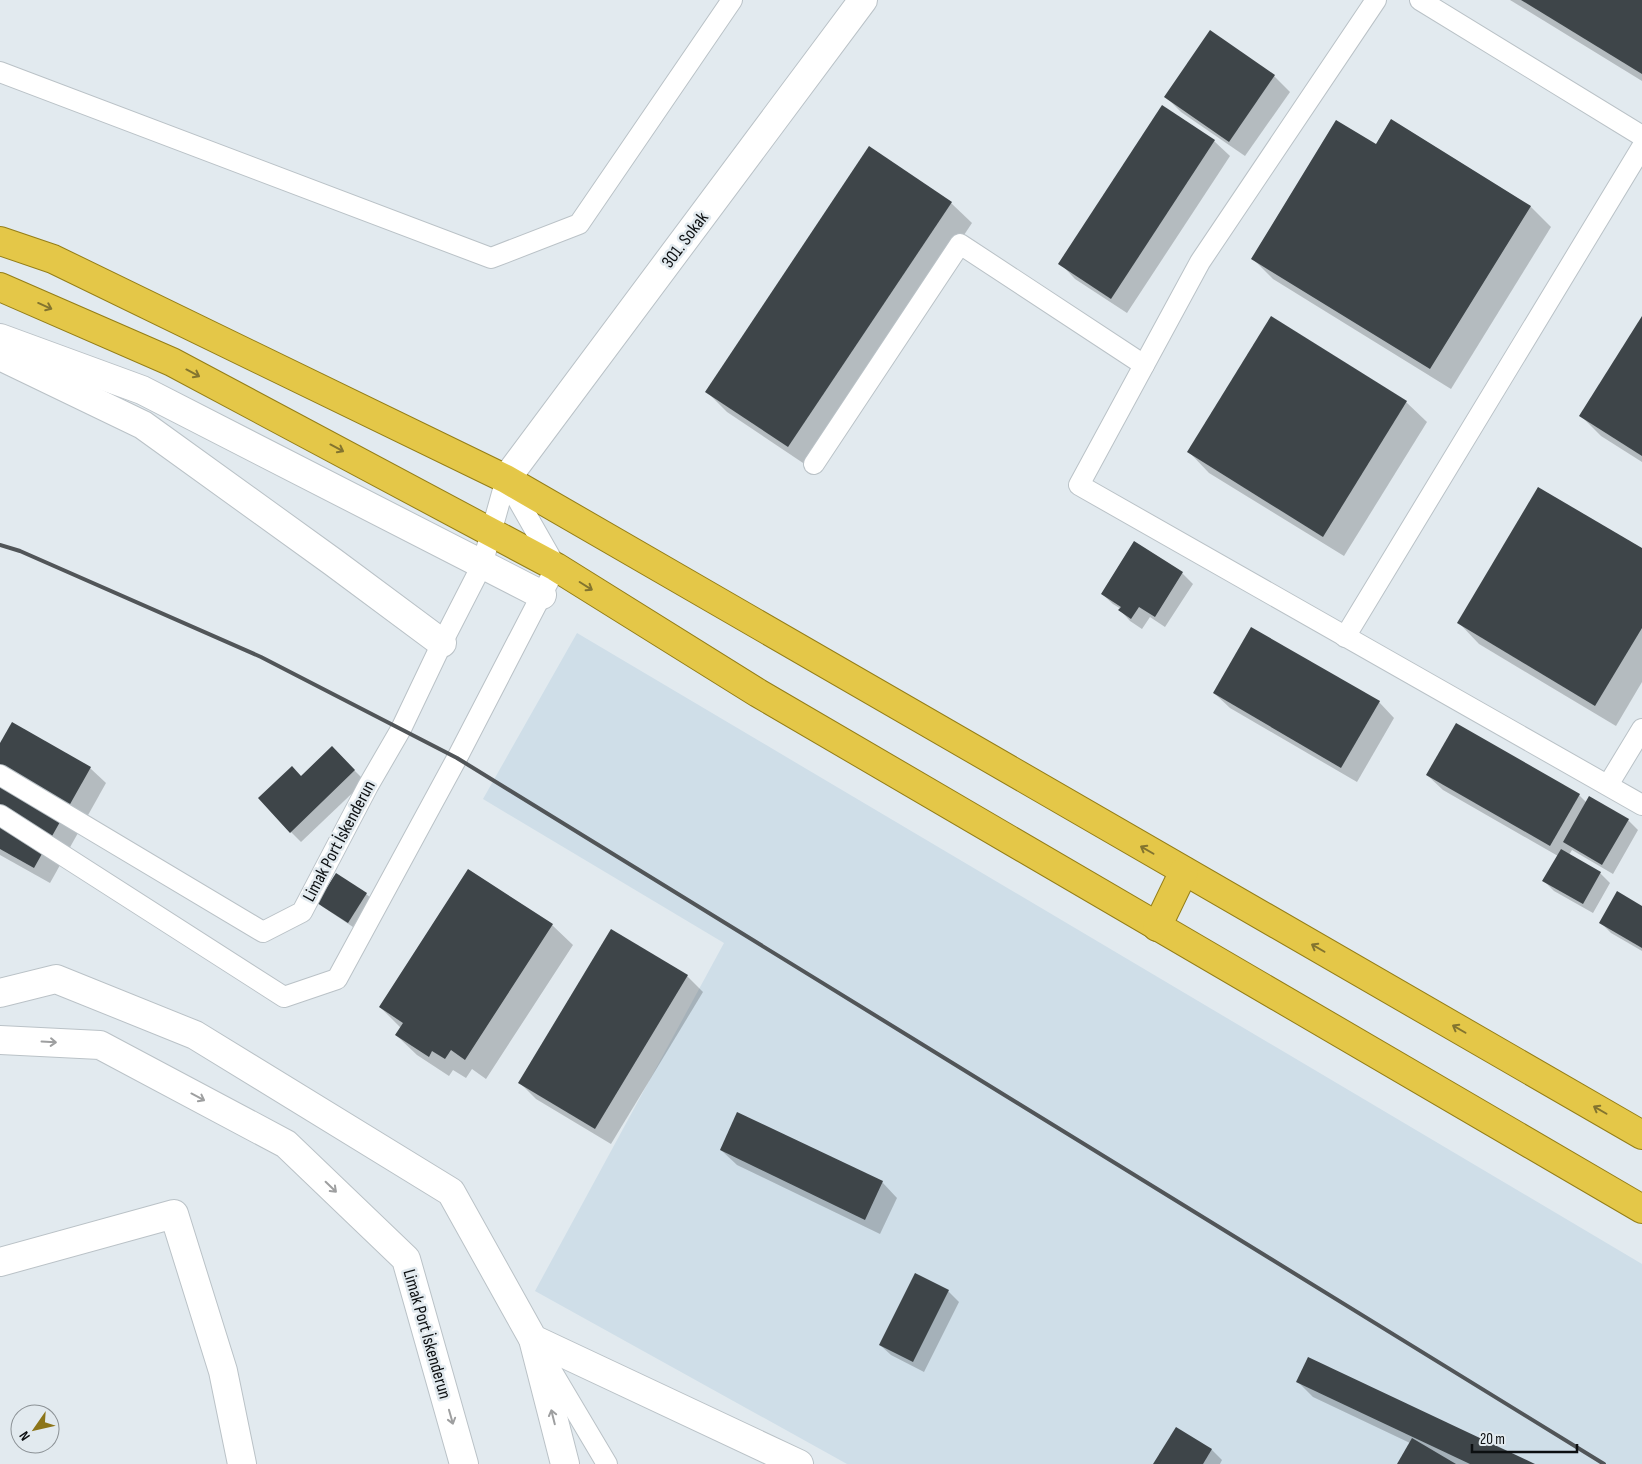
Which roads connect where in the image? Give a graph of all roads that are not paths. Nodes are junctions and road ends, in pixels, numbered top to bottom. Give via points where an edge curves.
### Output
1 (732, 0) edge
2 (863, 0) edge
3 (1376, 0) edge
4 (1420, 0) edge
5 (0, 72) edge
6 (1642, 136) edge
7 (1642, 147) edge
8 (0, 241) edge
9 (0, 286) edge
10 (0, 338) edge
11 (0, 356) edge
12 (1144, 365) junction
13 (814, 464) dead end
14 (506, 479) junction
15 (492, 532) junction
16 (482, 565) junction
17 (556, 567) junction
18 (542, 595) junction
19 (1345, 637) junction
20 (442, 642) junction
21 (1642, 729) edge
22 (0, 775) edge
23 (1608, 785) junction
24 (1642, 805) edge
25 (0, 815) edge
26 (1184, 871) junction
27 (1157, 927) junction
28 (0, 993) edge
29 (0, 1040) edge
30 (1642, 1135) edge
31 (1642, 1209) edge
32 (0, 1262) edge
33 (533, 1339) junction
34 (242, 1464) edge
35 (464, 1464) edge
36 (565, 1464) edge
37 (607, 1464) edge
38 (799, 1464) edge

1 - 5 lane via 579,224 491,258
2 - 14 street, 301. Sokak
3 - 12 lane via 1200,262
4 - 6 lane
7 - 19 lane
8 - 14 highway via 53,258
9 -> 15 highway via 172,362
10 - 16 street via 142,390
11 - 20 street via 143,425
12 - 13 lane via 960,244
12 - 19 lane via 1079,484
14 - 15 lane, Limak Port İskenderun
14 - 17 lane
26 -> 14 highway
15 - 16 lane, Limak Port İskenderun
15 - 17 highway
16 - 18 street
16 - 20 lane, Limak Port İskenderun
17 - 18 lane
17 -> 27 highway via 758,692
18 - 25 lane via 458,758 337,978 284,997
19 - 23 lane
20 - 22 lane, Limak Port İskenderun via 400,729 302,912 263,932
21 - 23 lane
23 - 24 lane
26 - 27 highway
30 -> 26 highway
27 - 31 highway
28 - 33 street via 56,979 195,1035 451,1192
29 -> 35 street, Limak Port İskenderun via 100,1045 286,1144 406,1258
32 - 34 street via 174,1214 223,1370
36 -> 33 street
33 - 37 lane
33 - 38 street

